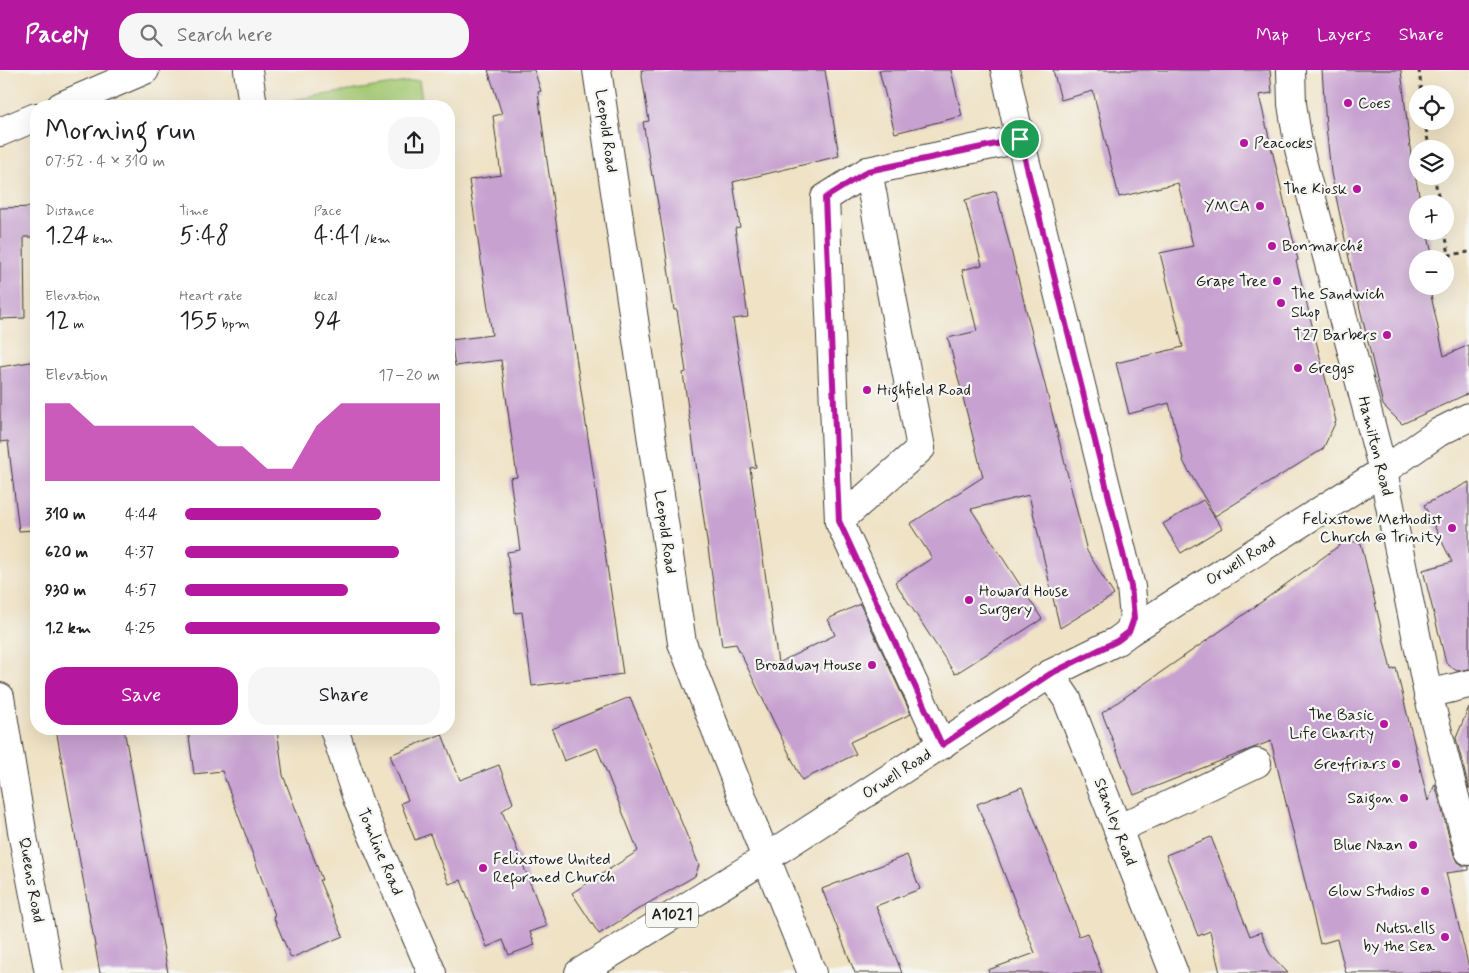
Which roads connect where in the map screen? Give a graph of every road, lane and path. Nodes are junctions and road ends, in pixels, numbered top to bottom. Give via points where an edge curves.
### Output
1 (146, 70) edge
2 (248, 70) edge
3 (596, 70) edge
4 (1005, 70) edge
5 (1291, 70) edge
6 (1419, 70) edge
7 (1421, 85) edge
8 (75, 100) edge
9 (252, 100) edge
10 (30, 120) edge
11 (0, 132) edge
12 (1020, 139) junction
13 (868, 171) junction
14 (1446, 240) edge
15 (1469, 252) edge
16 (1469, 417) edge
17 (1383, 471) junction
18 (839, 521) junction
19 (1129, 632) junction
20 (1050, 674) junction
21 (1469, 684) edge
22 (1428, 694) junction
23 (0, 698) edge
24 (336, 735) edge
25 (942, 745) junction
26 (1257, 763) dead end
27 (1118, 830) junction
28 (1469, 851) edge
29 (766, 858) junction
30 (49, 973) edge
31 (432, 973) edge
32 (579, 973) edge
33 (812, 973) edge
34 (1174, 973) edge

1 - 8 main road
2 - 9 main road
3 - 29 main road, Leopold Road via 682,643
4 - 12 main road
5 - 17 main road, Hamilton Road via 1299,149
6 - 7 path
10 - 11 main road
12 - 13 main road
12 - 19 main road via 1131,586 1134,618
13 - 18 main road via 825,198
13 - 18 main road via 921,448
14 - 15 path via 1449,255
16 - 17 main road, Orwell Road via 1439,432
17 - 19 main road, Orwell Road
17 - 22 main road, Hamilton Road
18 - 25 main road
19 - 20 main road, Orwell Road / A1021
20 - 25 main road, Orwell Road / A1021
20 - 27 main road, Stanley Road via 1067,699
21 - 22 main road
22 - 28 main road, Hamilton Road
23 - 30 main road, Queens Road
24 - 31 main road, Tomline Road via 358,801
25 - 29 main road, Orwell Road / A1021
26 - 27 main road
27 - 34 main road, Stanley Road
29 - 32 main road, Orwell Road / A1021
29 - 33 main road, Leopold Road

